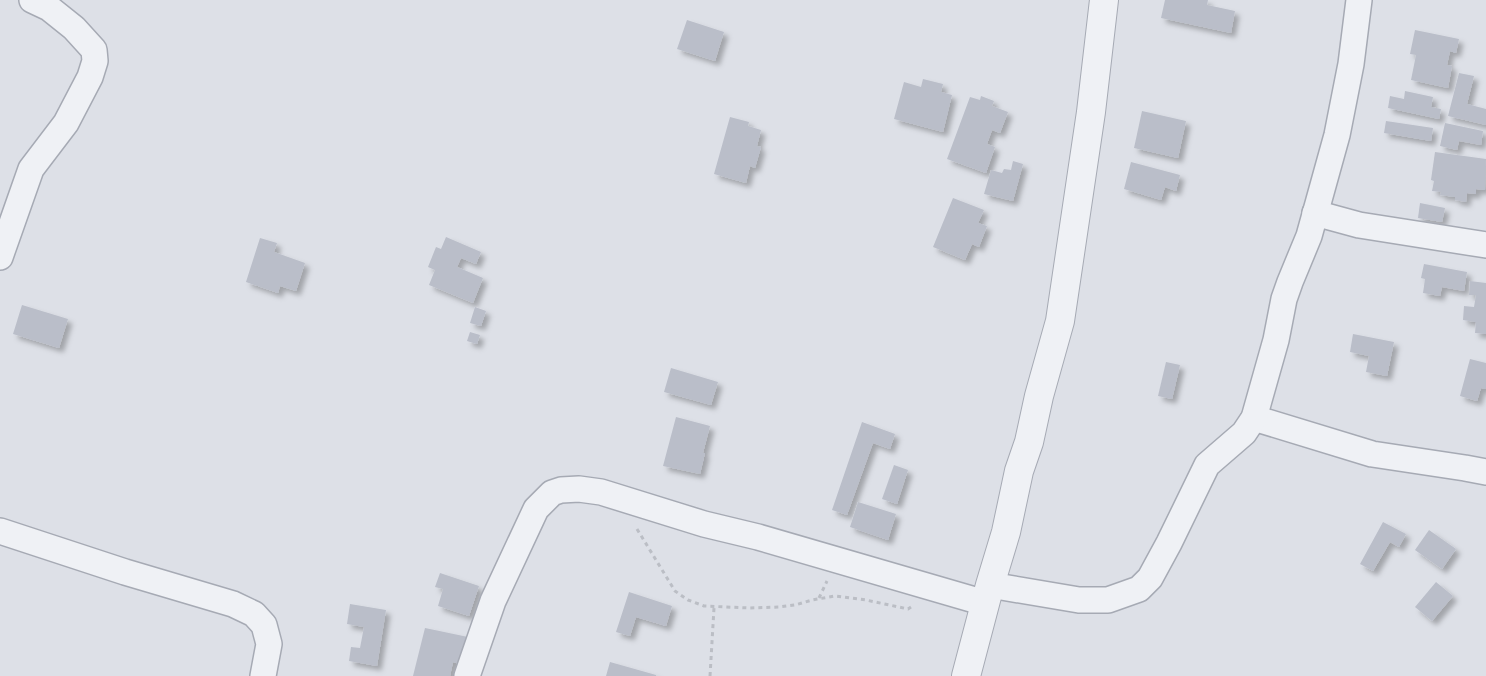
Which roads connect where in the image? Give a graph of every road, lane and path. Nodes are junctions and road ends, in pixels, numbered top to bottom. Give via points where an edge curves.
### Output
1 (32, 0) edge
2 (1104, 0) edge
3 (1359, 0) edge
4 (1316, 213) junction
5 (1486, 245) edge
6 (0, 258) edge
7 (1254, 418) junction
8 (1486, 472) edge
9 (617, 497) junction
10 (0, 531) edge
11 (927, 586) junction
12 (987, 594) junction
13 (714, 608) junction
14 (263, 676) edge
15 (467, 676) edge
16 (710, 676) edge
17 (966, 676) edge

1 - 6 street via 49,8 74,28 94,50 95,62 66,123 32,170
2 - 12 street via 1060,320
3 - 4 street via 1337,134
4 - 5 street via 1359,225
4 - 7 street via 1287,290
7 - 8 street via 1372,454
7 - 12 street via 1244,433 1207,466 1150,578 1138,589 1108,600
9 - 11 street
9 - 13 path via 675,591 688,600
9 - 15 street via 579,489 561,490 552,493 536,509 493,601
10 - 14 street via 233,604 254,614 264,625 269,644
11 - 12 street
11 - 13 path via 908,608 835,596 779,607
12 - 17 street
13 - 16 path

